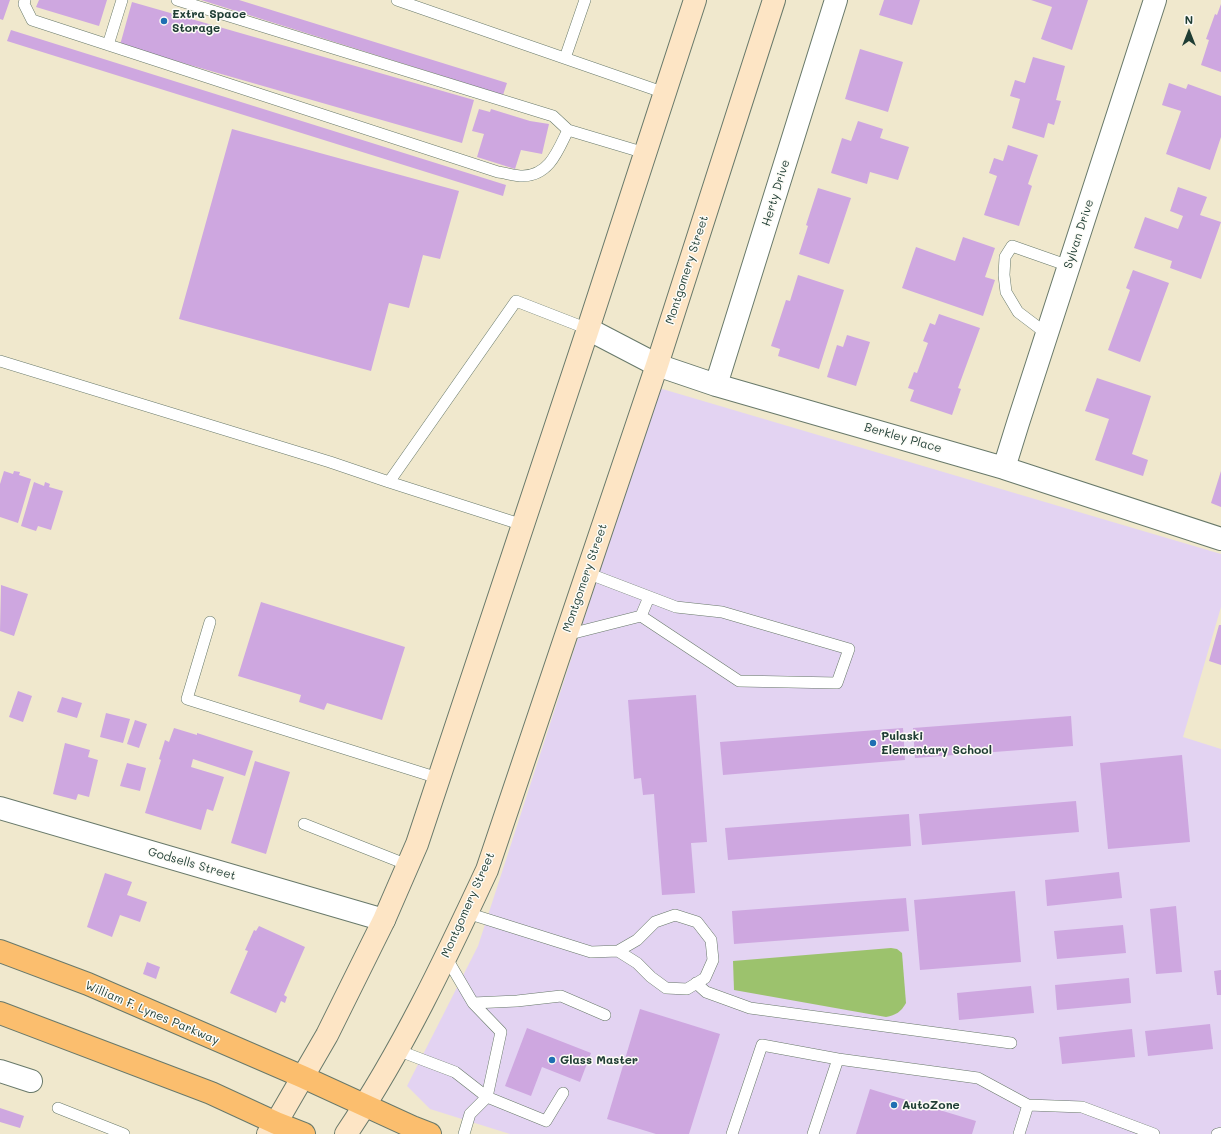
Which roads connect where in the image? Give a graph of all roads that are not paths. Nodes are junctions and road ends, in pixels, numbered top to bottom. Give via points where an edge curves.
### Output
1 (25, 0) edge
2 (122, 0) edge
3 (177, 0) edge
4 (397, 0) edge
5 (585, 0) edge
6 (695, 0) edge
7 (774, 0) edge
8 (836, 0) edge
9 (1155, 0) edge
10 (108, 45) junction
11 (566, 58) junction
12 (665, 93) junction
13 (568, 130) junction
14 (646, 152) junction
15 (1069, 266) junction
16 (588, 329) junction
17 (1047, 334) junction
18 (0, 360) edge
19 (657, 365) junction
20 (716, 385) junction
21 (1004, 468) junction
22 (389, 482) junction
23 (523, 525) junction
24 (1221, 539) edge
25 (587, 573) junction
26 (649, 597) junction
27 (641, 616) junction
28 (210, 622) dead end
29 (566, 635) junction
30 (438, 778) junction
31 (0, 808) edge
32 (304, 824) dead end
33 (408, 865) junction
34 (467, 913) junction
35 (384, 920) junction
36 (0, 951) edge
37 (618, 951) junction
38 (446, 956) junction
39 (696, 983) junction
40 (473, 1003) junction
41 (0, 1013) edge
42 (605, 1016) dead end
43 (1011, 1043) dead end
44 (397, 1050) junction
45 (838, 1059) junction
46 (0, 1071) edge
47 (304, 1077) junction
48 (31, 1081) dead end
49 (564, 1093) dead end
50 (487, 1097) junction
51 (365, 1105) junction
52 (1028, 1105) junction
53 (58, 1108) dead end
54 (272, 1129) edge
55 (1221, 1133) edge
56 (124, 1134) edge
57 (304, 1134) edge
58 (346, 1134) edge
59 (430, 1134) edge
60 (464, 1134) edge
61 (732, 1134) edge
62 (813, 1134) edge
63 (1018, 1134) edge
64 (1154, 1134) edge
65 (1217, 1134) edge

1 - 10 lane via 24,4 32,20
2 - 10 lane
3 - 13 lane via 553,116
4 - 11 lane
5 - 11 lane
6 - 12 main road
7 - 19 main road, Montgomery Street
8 - 20 street, Herty Drive
9 - 15 street, Sylvan Drive
10 - 13 lane via 498,172 523,176 540,173 552,161
11 - 12 lane
12 - 14 main road
13 - 14 lane
14 - 16 main road
15 - 17 street, Sylvan Drive
15 - 17 lane via 1012,246 1005,257 1006,292 1018,312
16 - 19 street, Berkley Place
16 - 22 lane via 516,301
16 - 23 main road
17 - 21 street, Sylvan Drive
18 - 22 lane
19 - 20 street, Berkley Place
19 - 25 main road, Montgomery Street
20 - 21 street, Berkley Place
21 - 24 street, Berkley Place
22 - 23 lane
23 - 30 main road
25 - 26 lane
25 - 29 main road, Montgomery Street
26 - 27 lane
26 - 27 lane via 676,607 722,612 849,649 837,683 739,681
27 - 29 lane
28 - 30 lane via 187,699
29 - 34 main road, Montgomery Street via 487,870
30 - 33 main road
31 - 35 street, Godsells Street
32 - 33 lane
33 - 35 main road
34 - 37 lane via 591,952
34 - 38 main road, Montgomery Street
35 - 47 main road
36 - 47 highway, William F. Lynes Parkway via 88,984
37 - 39 lane via 637,963 666,988 687,989
37 - 39 lane via 637,940 655,922 675,915 697,922 711,940 713,960 705,978
38 - 40 lane
38 - 44 main road, Montgomery Street
39 - 43 lane via 706,992 750,1008
40 - 42 lane via 561,996
40 - 50 lane via 501,1032
41 - 54 highway via 211,1093
44 - 50 lane via 455,1072
44 - 51 main road, Montgomery Street
45 - 52 lane via 978,1078
45 - 61 lane via 762,1045
45 - 62 lane
46 - 48 street
47 - 51 highway, William F. Lynes Parkway
47 - 54 main road
49 - 50 lane via 546,1121
50 - 60 lane via 470,1114
51 - 58 main road, Montgomery Street
51 - 59 highway, William F. Lynes Parkway
52 - 63 lane
52 - 64 lane via 1082,1107
53 - 56 lane
54 - 57 highway
55 - 65 lane

